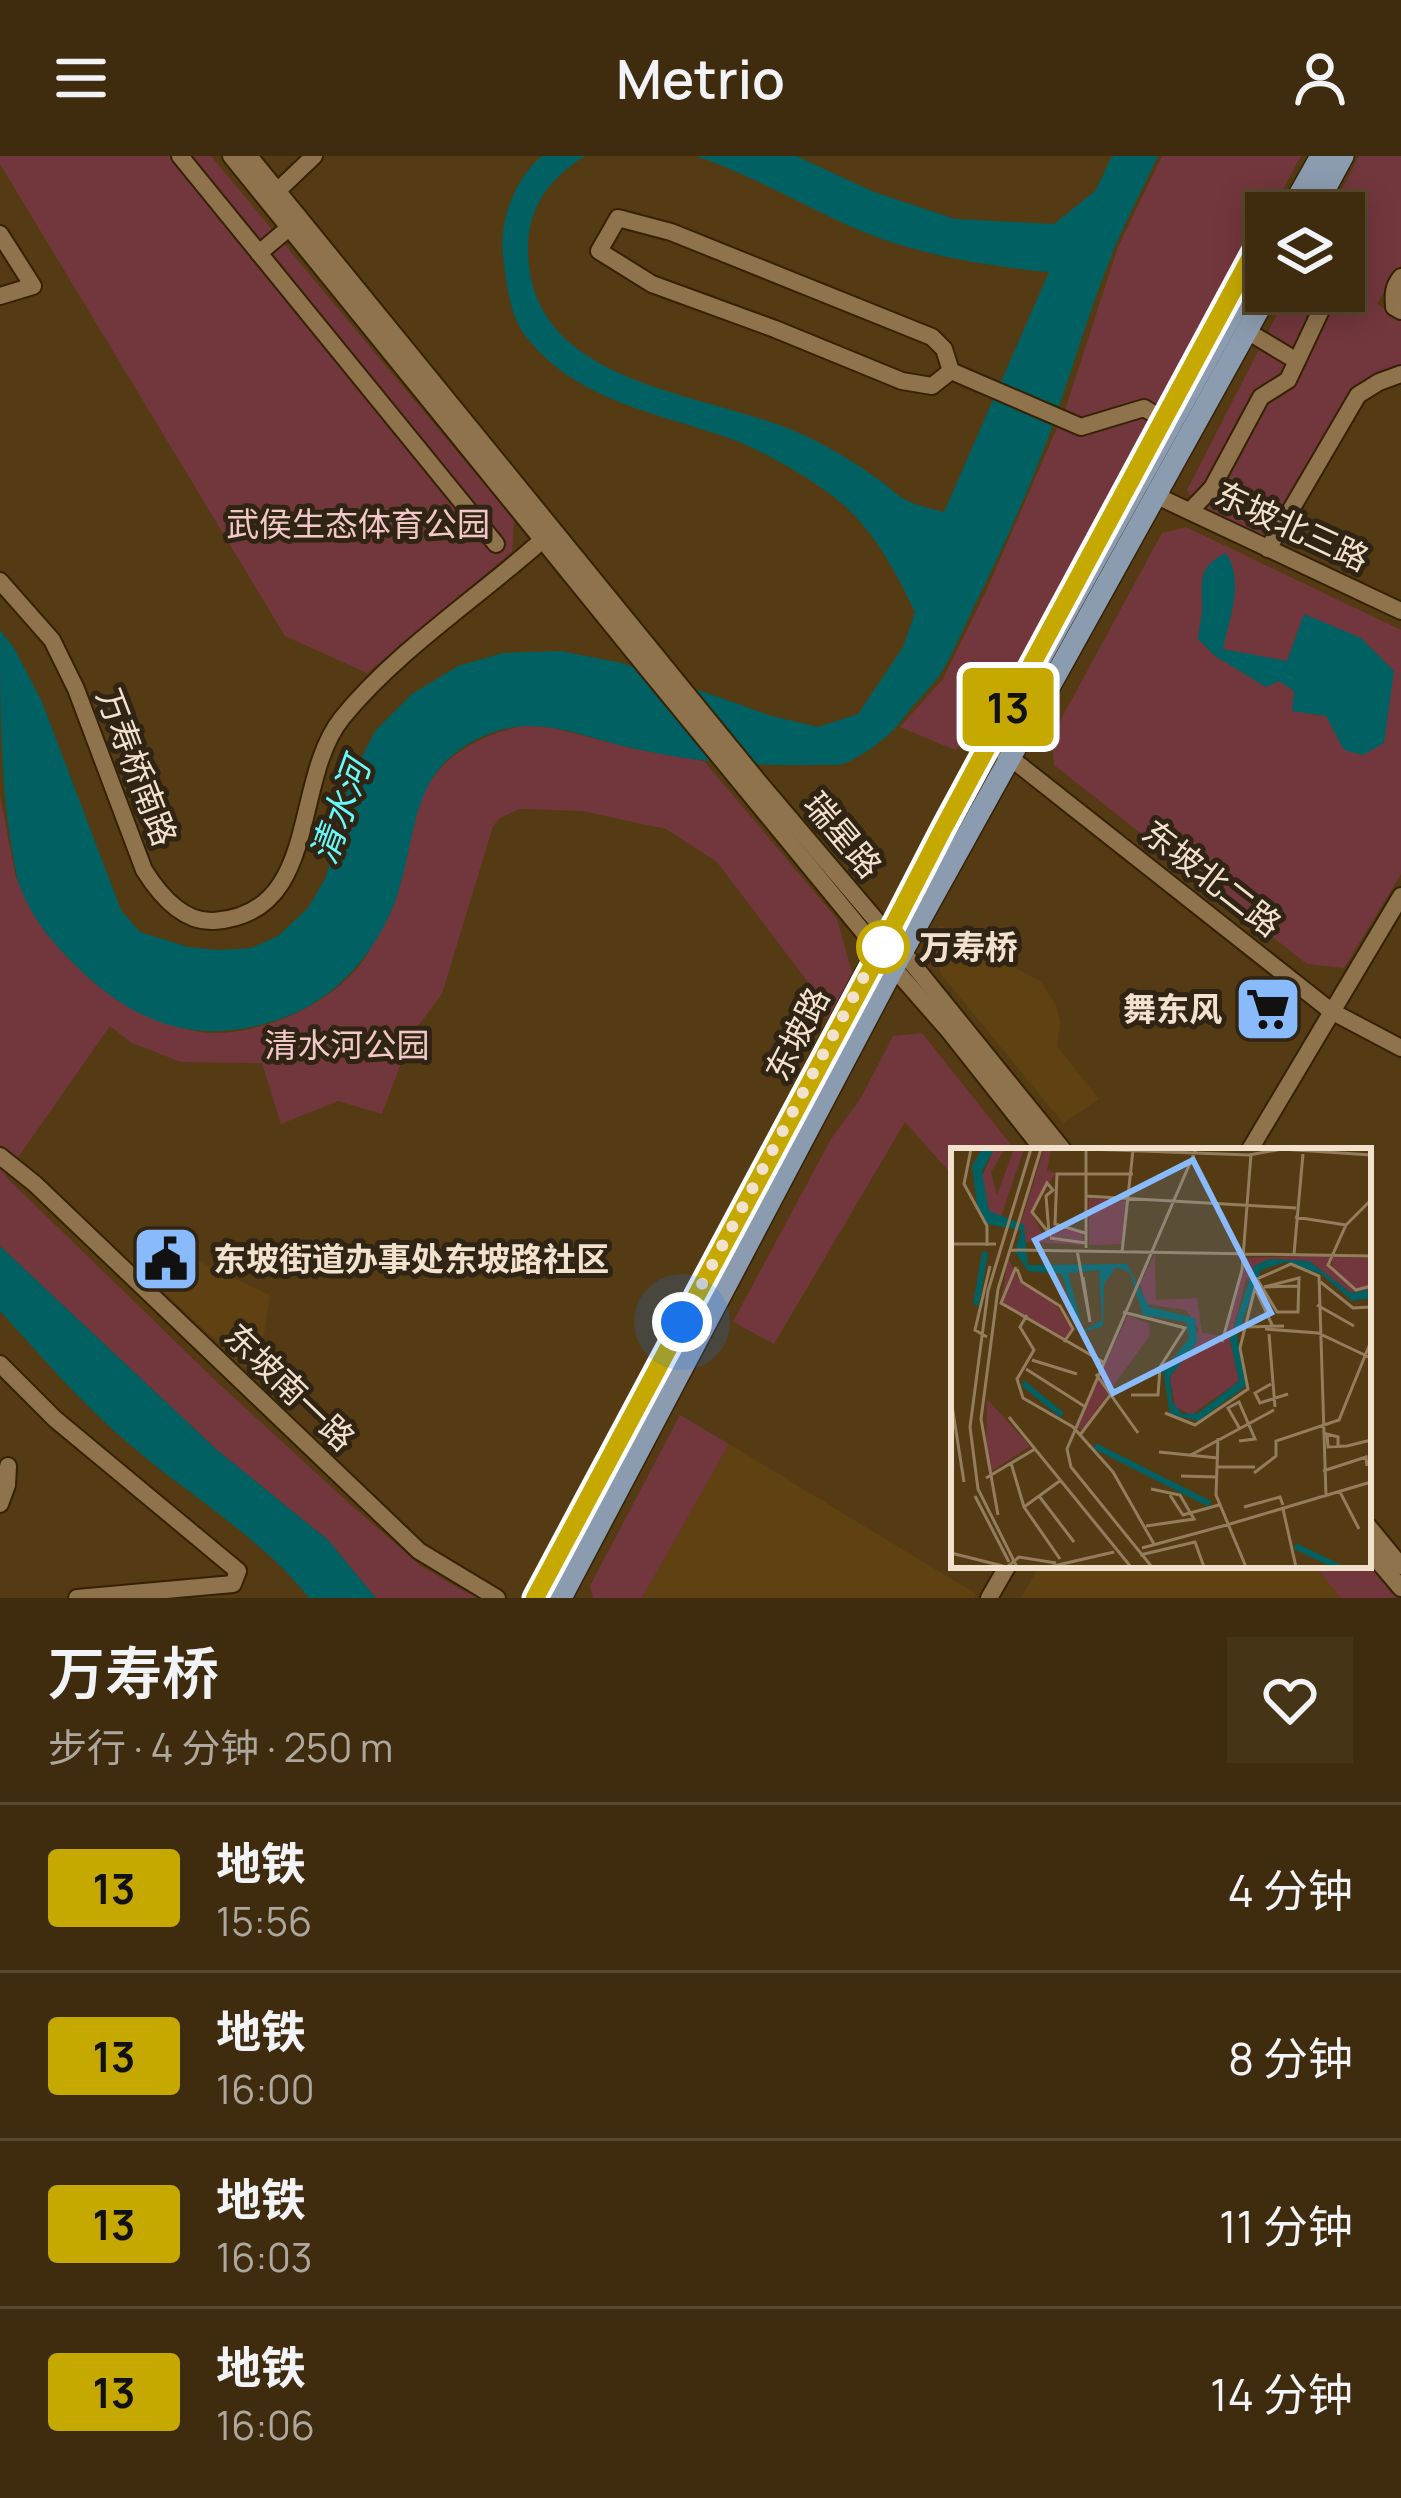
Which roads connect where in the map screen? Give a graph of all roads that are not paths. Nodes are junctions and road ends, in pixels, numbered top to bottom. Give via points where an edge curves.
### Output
1 (180, 156) edge
2 (231, 156) edge
3 (249, 156) edge
4 (314, 156) edge
5 (1321, 156) edge
6 (1343, 156) edge
7 (1301, 192) edge
8 (1323, 192) edge
9 (273, 196) junction
10 (290, 227) junction
11 (0, 234) edge
12 (259, 254) junction
13 (1401, 277) edge
14 (1245, 292) edge
15 (0, 296) edge
16 (1401, 311) edge
17 (1257, 312) edge
18 (1320, 312) edge
19 (1247, 331) junction
20 (1297, 361) junction
21 (951, 370) junction
22 (1401, 374) edge
23 (1171, 424) junction
24 (1212, 488) junction
25 (1156, 496) junction
26 (1190, 512) junction
27 (1259, 519) dead end
28 (548, 535) junction
29 (496, 544) dead end
30 (1268, 549) junction
31 (0, 580) edge
32 (1401, 611) edge
33 (1001, 751) junction
34 (752, 784) junction
35 (1401, 896) edge
36 (891, 951) junction
37 (1331, 1011) junction
38 (1401, 1048) edge
39 (1042, 1148) edge
40 (1061, 1148) edge
41 (1251, 1148) edge
42 (0, 1156) edge
43 (0, 1364) edge
44 (8, 1466) dead end
45 (0, 1504) edge
46 (1371, 1530) edge
47 (1371, 1553) edge
48 (1401, 1566) edge
49 (1006, 1568) edge
50 (1401, 1588) edge
51 (77, 1598) edge
52 (497, 1598) edge
53 (536, 1598) edge
54 (561, 1598) edge
55 (989, 1598) edge

1 - 12 street
2 - 9 street
3 - 9 street
4 - 9 street
5 - 7 main road
6 - 8 main road
9 - 10 street
9 - 28 street
10 - 12 street
10 - 28 street
11 - 15 street via 33,286
12 - 29 street
13 - 16 street via 1393,296
14 - 23 main road, 东坡路
17 - 19 main road, 东坡路
18 - 20 street
19 - 20 street
19 - 25 main road, 东坡路
20 - 24 street via 1288,380 1261,397
21 - 21 street via 932,386 902,381 652,284 599,251 618,218 671,232 932,337
21 - 23 street via 1081,427 1144,408
22 - 30 street via 1358,395
23 - 33 main road, 东坡路
24 - 26 street
24 - 27 street
25 - 26 street, 东坡北三路
25 - 33 main road, 东坡路
26 - 30 street, 东坡北三路
28 - 31 street, 万寿桥南路 via 372,684 338,723 317,764 293,865 256,910 228,920 205,921 160,896 52,640
28 - 34 street via 644,665
28 - 34 street via 664,663
30 - 32 street, 东坡北三路
33 - 36 main road, 东坡路
33 - 37 street, 东坡北二路
34 - 36 street, 瑞星路
35 - 37 street
36 - 39 street, 瑞星路
36 - 40 street, 瑞星路
36 - 53 main road, 东坡路
36 - 54 main road, 东坡路
37 - 38 street, 东坡北二路
37 - 41 street
42 - 52 street, 东坡南一路 via 419,1551
43 - 51 street via 238,1571 233,1584
44 - 45 street
46 - 48 street
47 - 50 street
49 - 55 street

